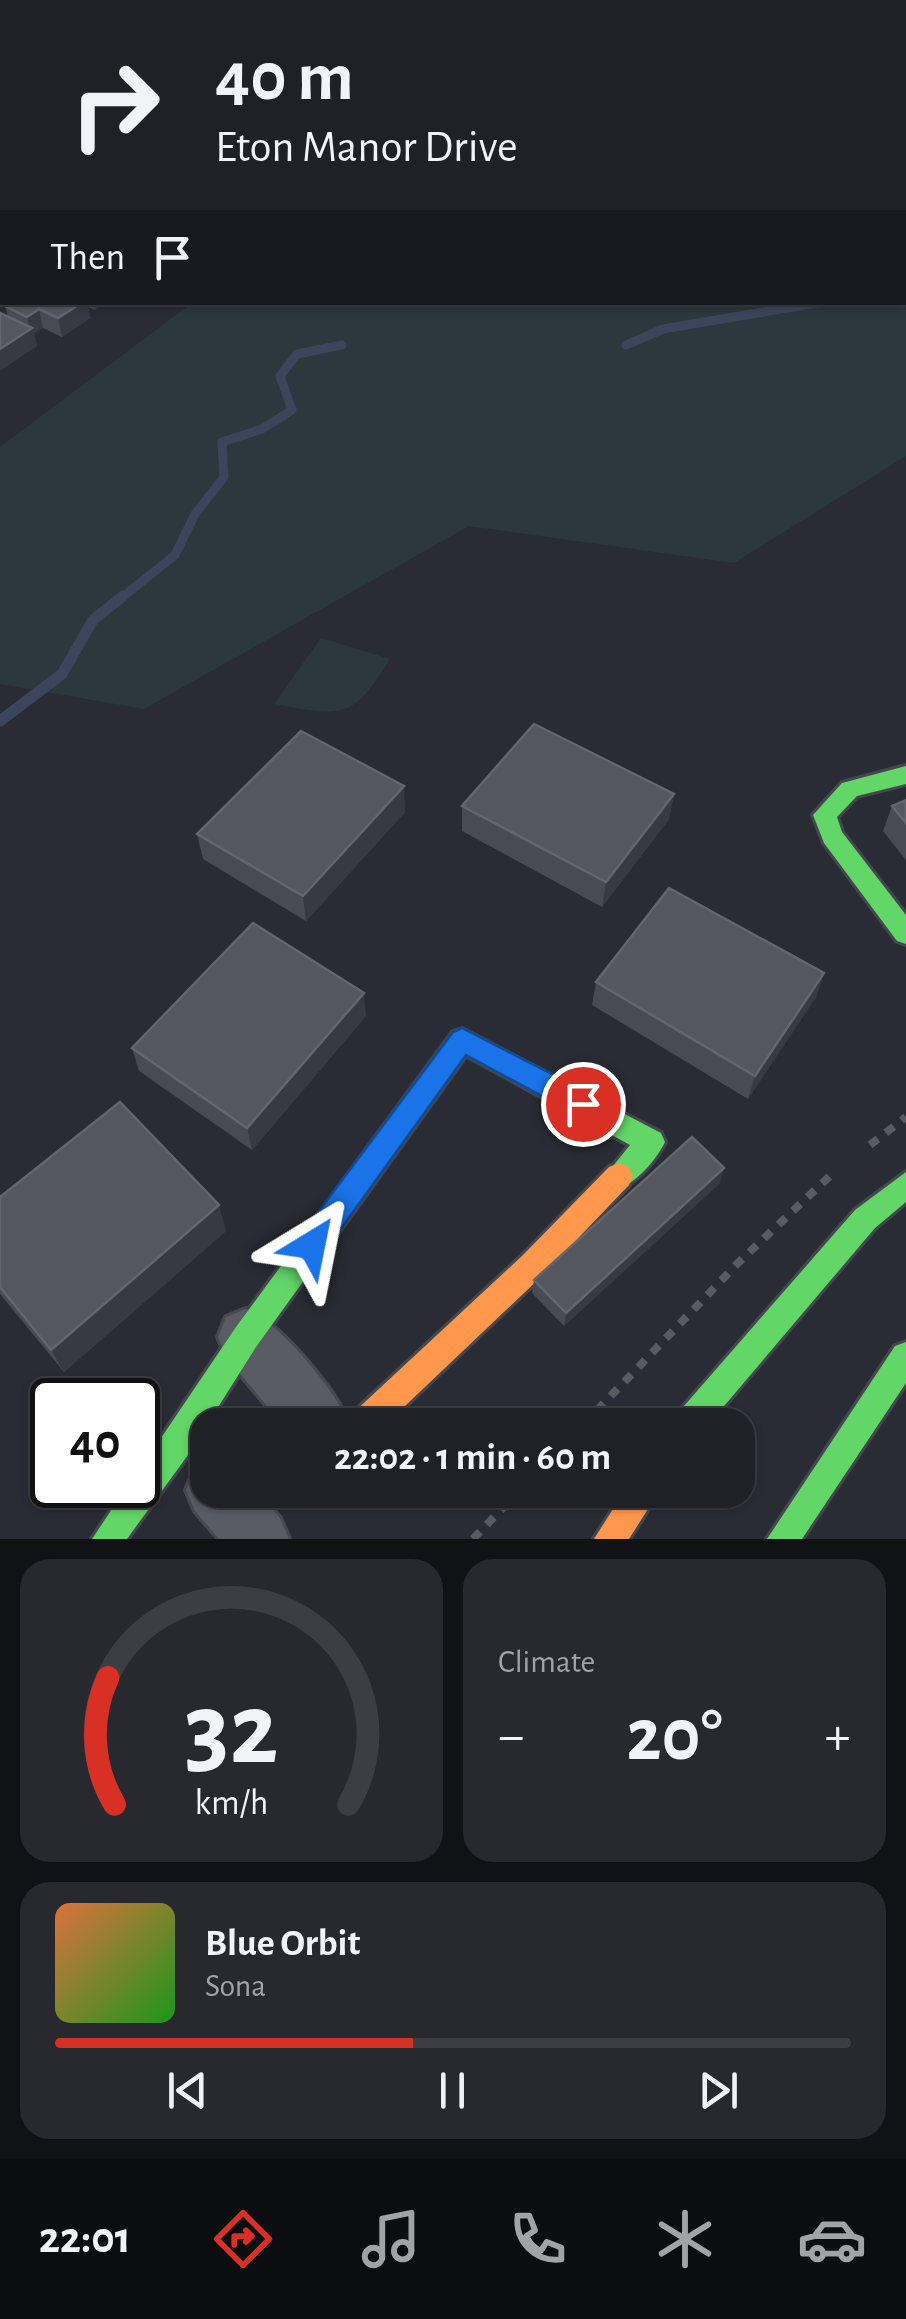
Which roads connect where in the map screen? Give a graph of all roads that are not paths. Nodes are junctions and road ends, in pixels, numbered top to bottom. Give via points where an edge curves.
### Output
1 (906, 775) edge
2 (906, 934) edge
3 (906, 1185) edge
4 (246, 1337) junction
5 (906, 1357) edge
6 (215, 1408) edge
7 (307, 1408) edge
8 (381, 1408) edge
9 (703, 1408) edge
10 (190, 1464) edge
11 (232, 1508) edge
12 (632, 1508) edge
13 (108, 1539) edge
14 (259, 1539) edge
15 (610, 1539) edge
16 (783, 1539) edge

1 - 2 street via 838,794 826,815 832,836
3 - 9 street via 865,1219
4 - 6 street
4 - 7 street
4 - 8 street via 462,1040 651,1142
5 - 16 street
10 - 13 street
11 - 14 street
12 - 15 street

